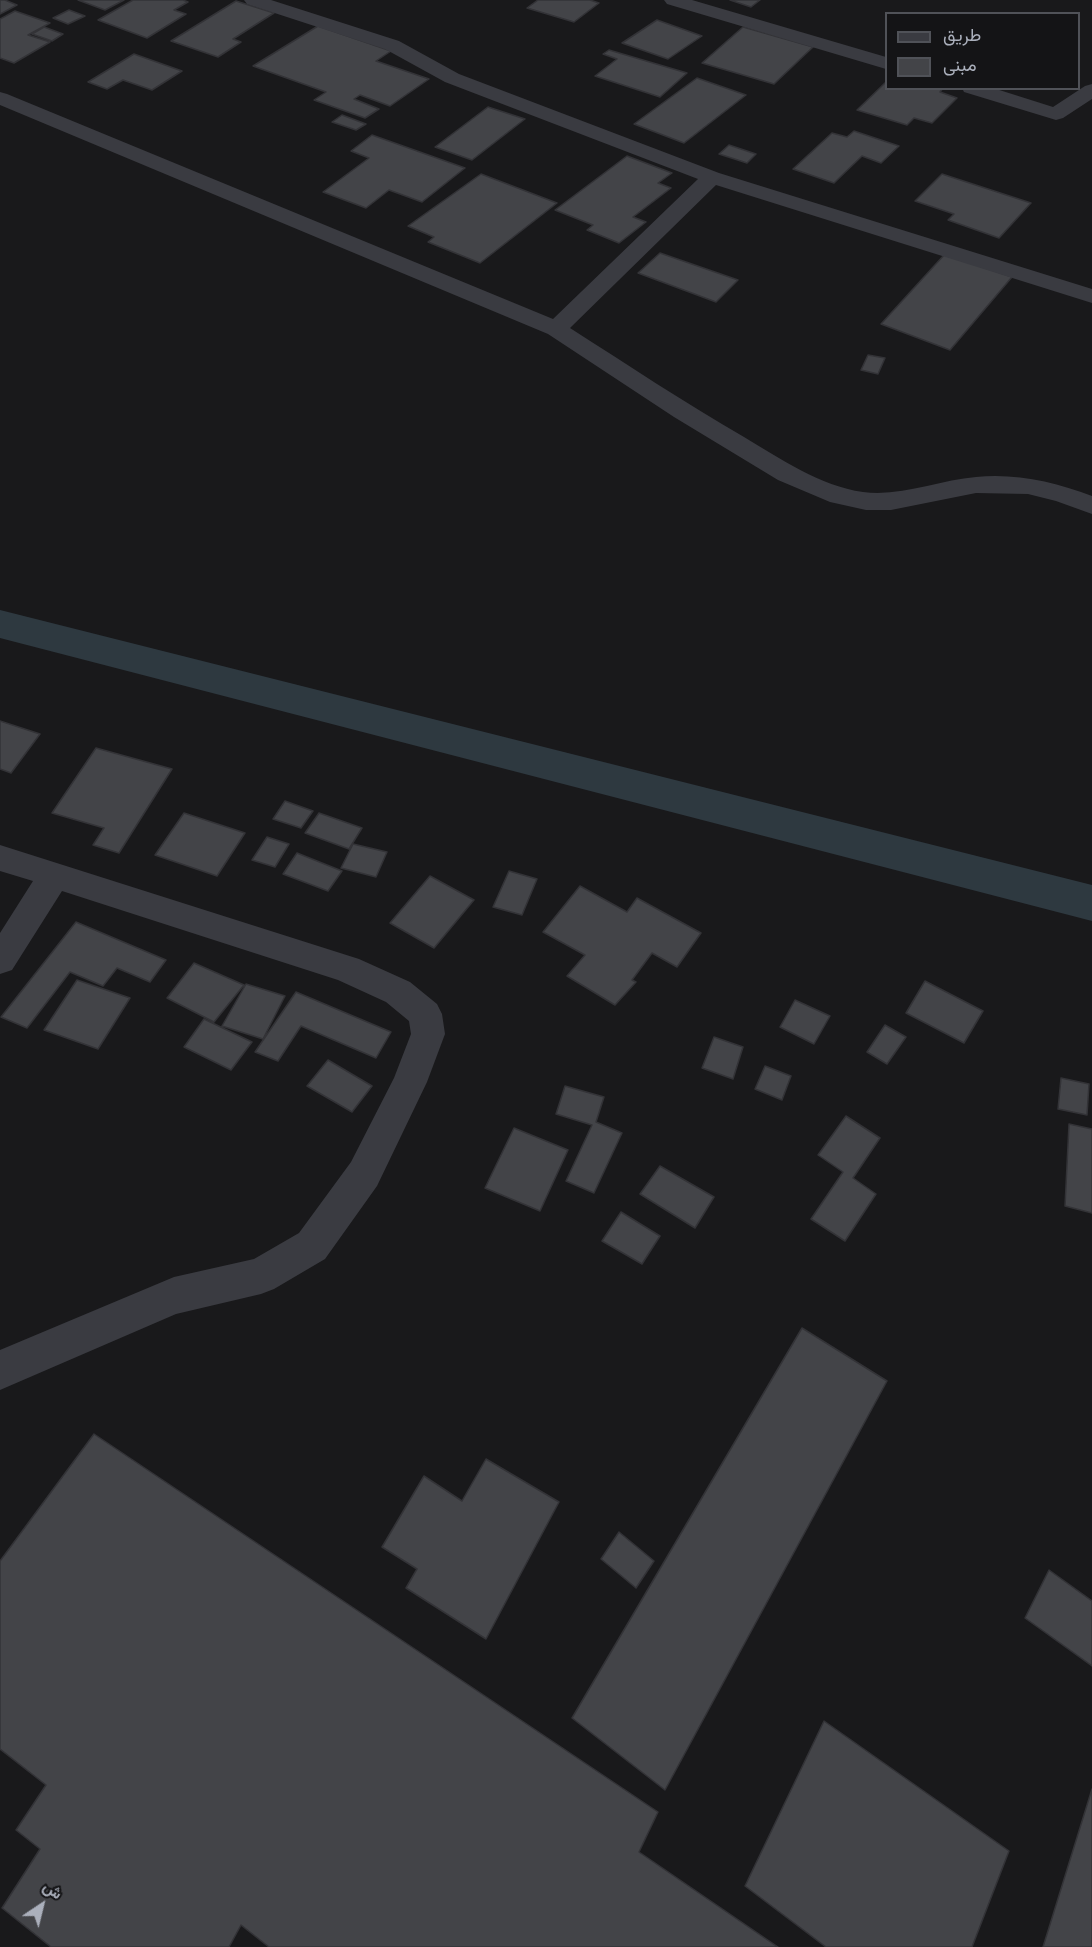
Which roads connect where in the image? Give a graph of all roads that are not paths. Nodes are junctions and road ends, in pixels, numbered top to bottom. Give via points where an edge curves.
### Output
1 (253, 0) edge
2 (673, 0) edge
3 (885, 63) edge
4 (978, 90) edge
5 (1092, 90) edge
6 (0, 98) edge
7 (712, 177) junction
8 (1092, 296) edge
9 (556, 329) junction
10 (1092, 505) edge
11 (0, 858) edge
12 (54, 876) junction
13 (0, 960) edge
14 (0, 1370) edge

1 - 7 street via 392,45 453,78
2 - 3 street
4 - 5 street via 1056,114
6 - 9 street
7 - 8 street
7 - 9 street
9 - 10 street via 787,474 838,496 891,501 976,485 1028,486
11 - 12 street
12 - 13 street
12 - 14 street via 347,969 398,992 424,1014 428,1034 410,1082 364,1174 312,1246 261,1276 174,1296

